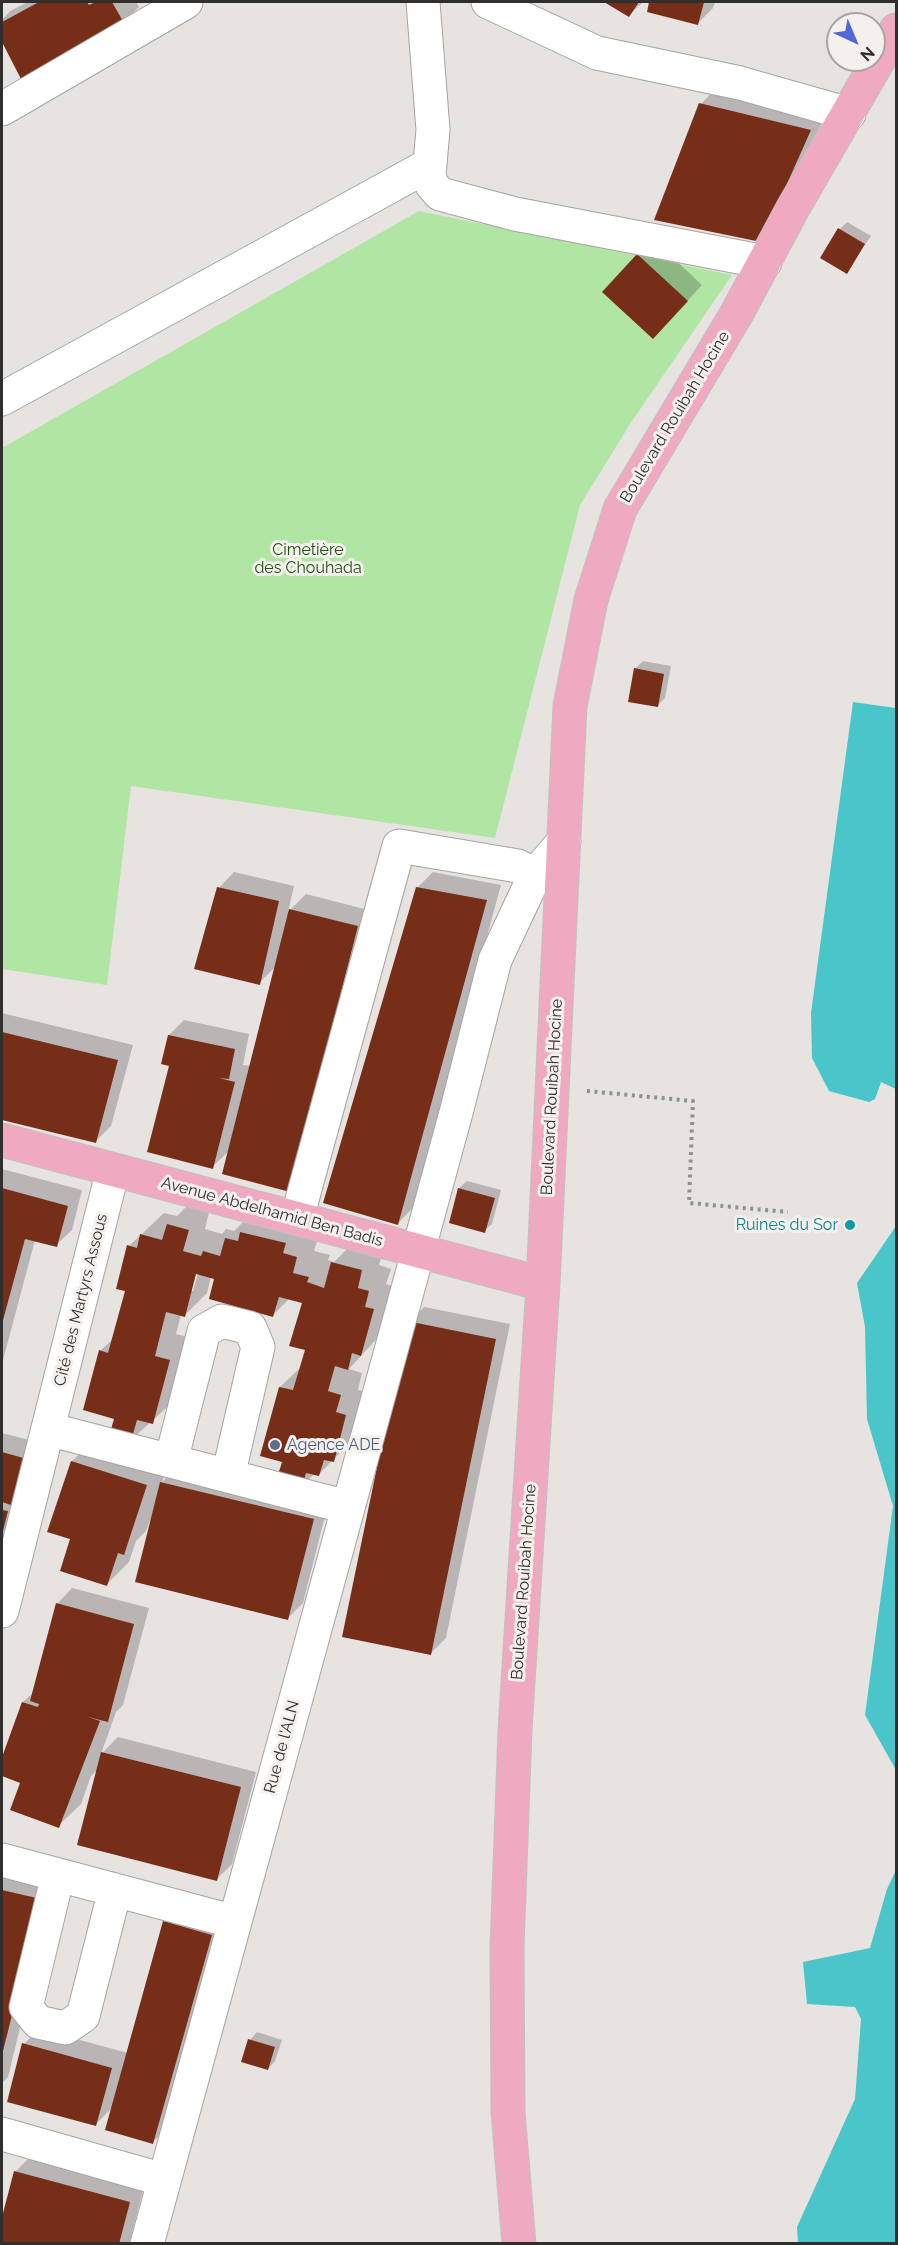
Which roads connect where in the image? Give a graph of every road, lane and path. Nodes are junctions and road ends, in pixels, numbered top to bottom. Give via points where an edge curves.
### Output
1 (186, 2) edge
2 (423, 2) edge
3 (488, 2) edge
4 (897, 30) edge
5 (3, 105) edge
6 (849, 114) junction
7 (429, 165) junction
8 (765, 262) junction
9 (2, 399) edge
10 (564, 841) junction
11 (535, 875) junction
12 (552, 1089) junction
13 (2, 1140) edge
14 (113, 1170) junction
15 (789, 1212) dead end
16 (297, 1218) junction
17 (416, 1250) junction
18 (543, 1284) junction
19 (48, 1429) junction
20 (171, 1461) junction
21 (228, 1476) junction
22 (347, 1507) junction
23 (2, 1611) edge
24 (2, 1860) edge
25 (58, 1875) junction
26 (115, 1890) junction
27 (235, 1922) junction
28 (2, 2134) edge
29 (164, 2180) junction
30 (147, 2244) edge
31 (519, 2244) edge

1 - 5 street
2 - 7 street via 433,130
3 - 6 street via 597,53 740,83
4 - 6 main road, Boulevard Rouibah Hocine
6 - 8 main road, Boulevard Rouibah Hocine
7 - 8 street via 435,189 458,201
7 - 9 street
8 - 10 main road, Boulevard Rouibah Hocine via 620,509 591,600 570,706
10 - 11 street, Rue de l'ALN
10 - 12 main road, Boulevard Rouibah Hocine
11 - 16 street via 518,866 399,846
11 - 17 street, Rue de l'ALN via 495,960
12 - 15 path via 693,1101 689,1203
12 - 18 main road, Boulevard Rouibah Hocine
13 - 14 main road, Avenue Abdelhamid Ben Badis
14 - 16 main road, Avenue Abdelhamid Ben Badis
14 - 19 street, Cité des Martyrs Assous
16 - 17 main road, Avenue Abdelhamid Ben Badis
17 - 18 main road, Avenue Abdelhamid Ben Badis
17 - 22 street, Rue de l'ALN
18 - 31 main road, Boulevard Rouibah Hocine via 515,1730 507,1947 508,2112
19 - 20 street
19 - 23 street, Cité des Martyrs Assous
20 - 21 street
20 - 21 street via 204,1331 222,1321 250,1328 258,1347
21 - 22 street
22 - 27 street, Rue de l'ALN
24 - 25 street
25 - 26 street
25 - 26 street via 26,2007 38,2022 66,2028 83,2016
26 - 27 street
27 - 29 street, Rue de l'ALN
28 - 29 street
29 - 30 street, Rue de l'ALN

